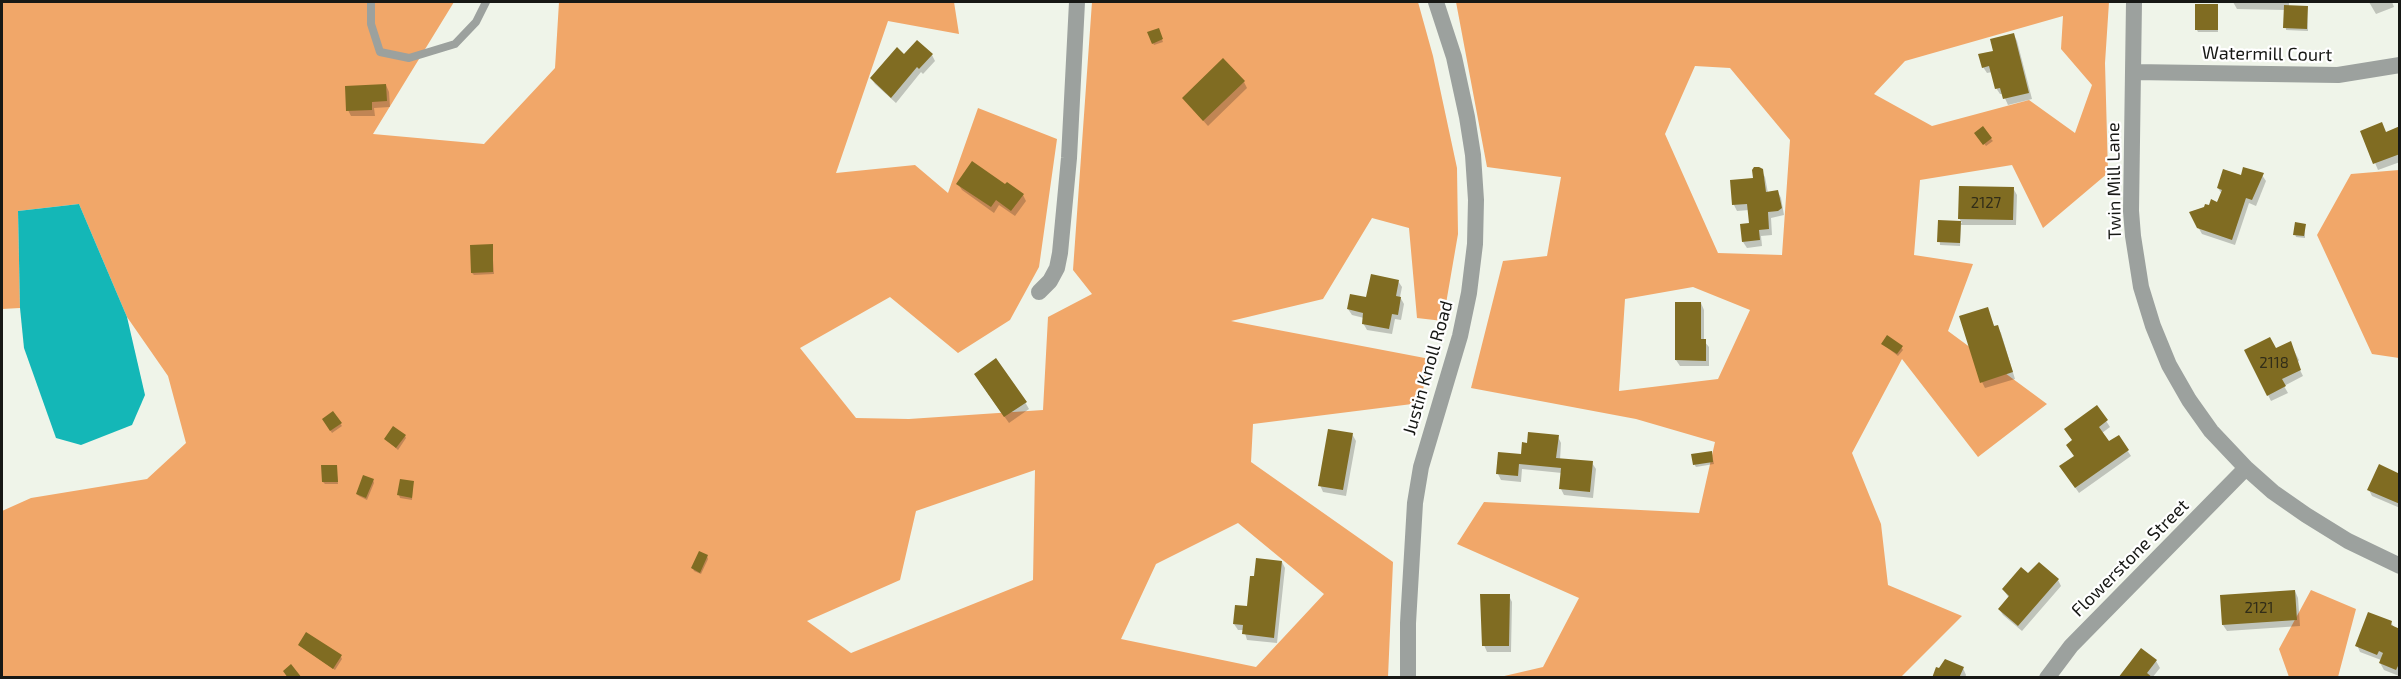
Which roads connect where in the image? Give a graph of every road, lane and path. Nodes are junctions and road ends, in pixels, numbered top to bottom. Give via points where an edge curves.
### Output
1 (371, 2) edge
2 (486, 2) edge
3 (1077, 2) edge
4 (1436, 2) edge
5 (2134, 2) edge
6 (2400, 65) edge
7 (2133, 72) junction
8 (1039, 292) dead end
9 (2246, 468) junction
10 (2400, 567) edge
11 (1408, 678) edge
12 (2047, 678) edge

1 - 2 lane via 371,24 380,51 409,58 454,44 476,22
3 - 8 street via 1060,253 1057,268
4 - 11 street, Justin Knoll Road via 1467,117 1473,155 1475,233 1460,336 1431,426 1415,503
5 - 7 street, Twin Mill Lane
6 - 7 street, Watermill Court via 2338,75
7 - 9 street, Twin Mill Lane via 2131,212 2141,287 2169,365 2189,400 2211,431
9 - 10 street, Twin Mill Lane via 2306,515
9 - 12 street, Flowerstone Street via 2071,645

